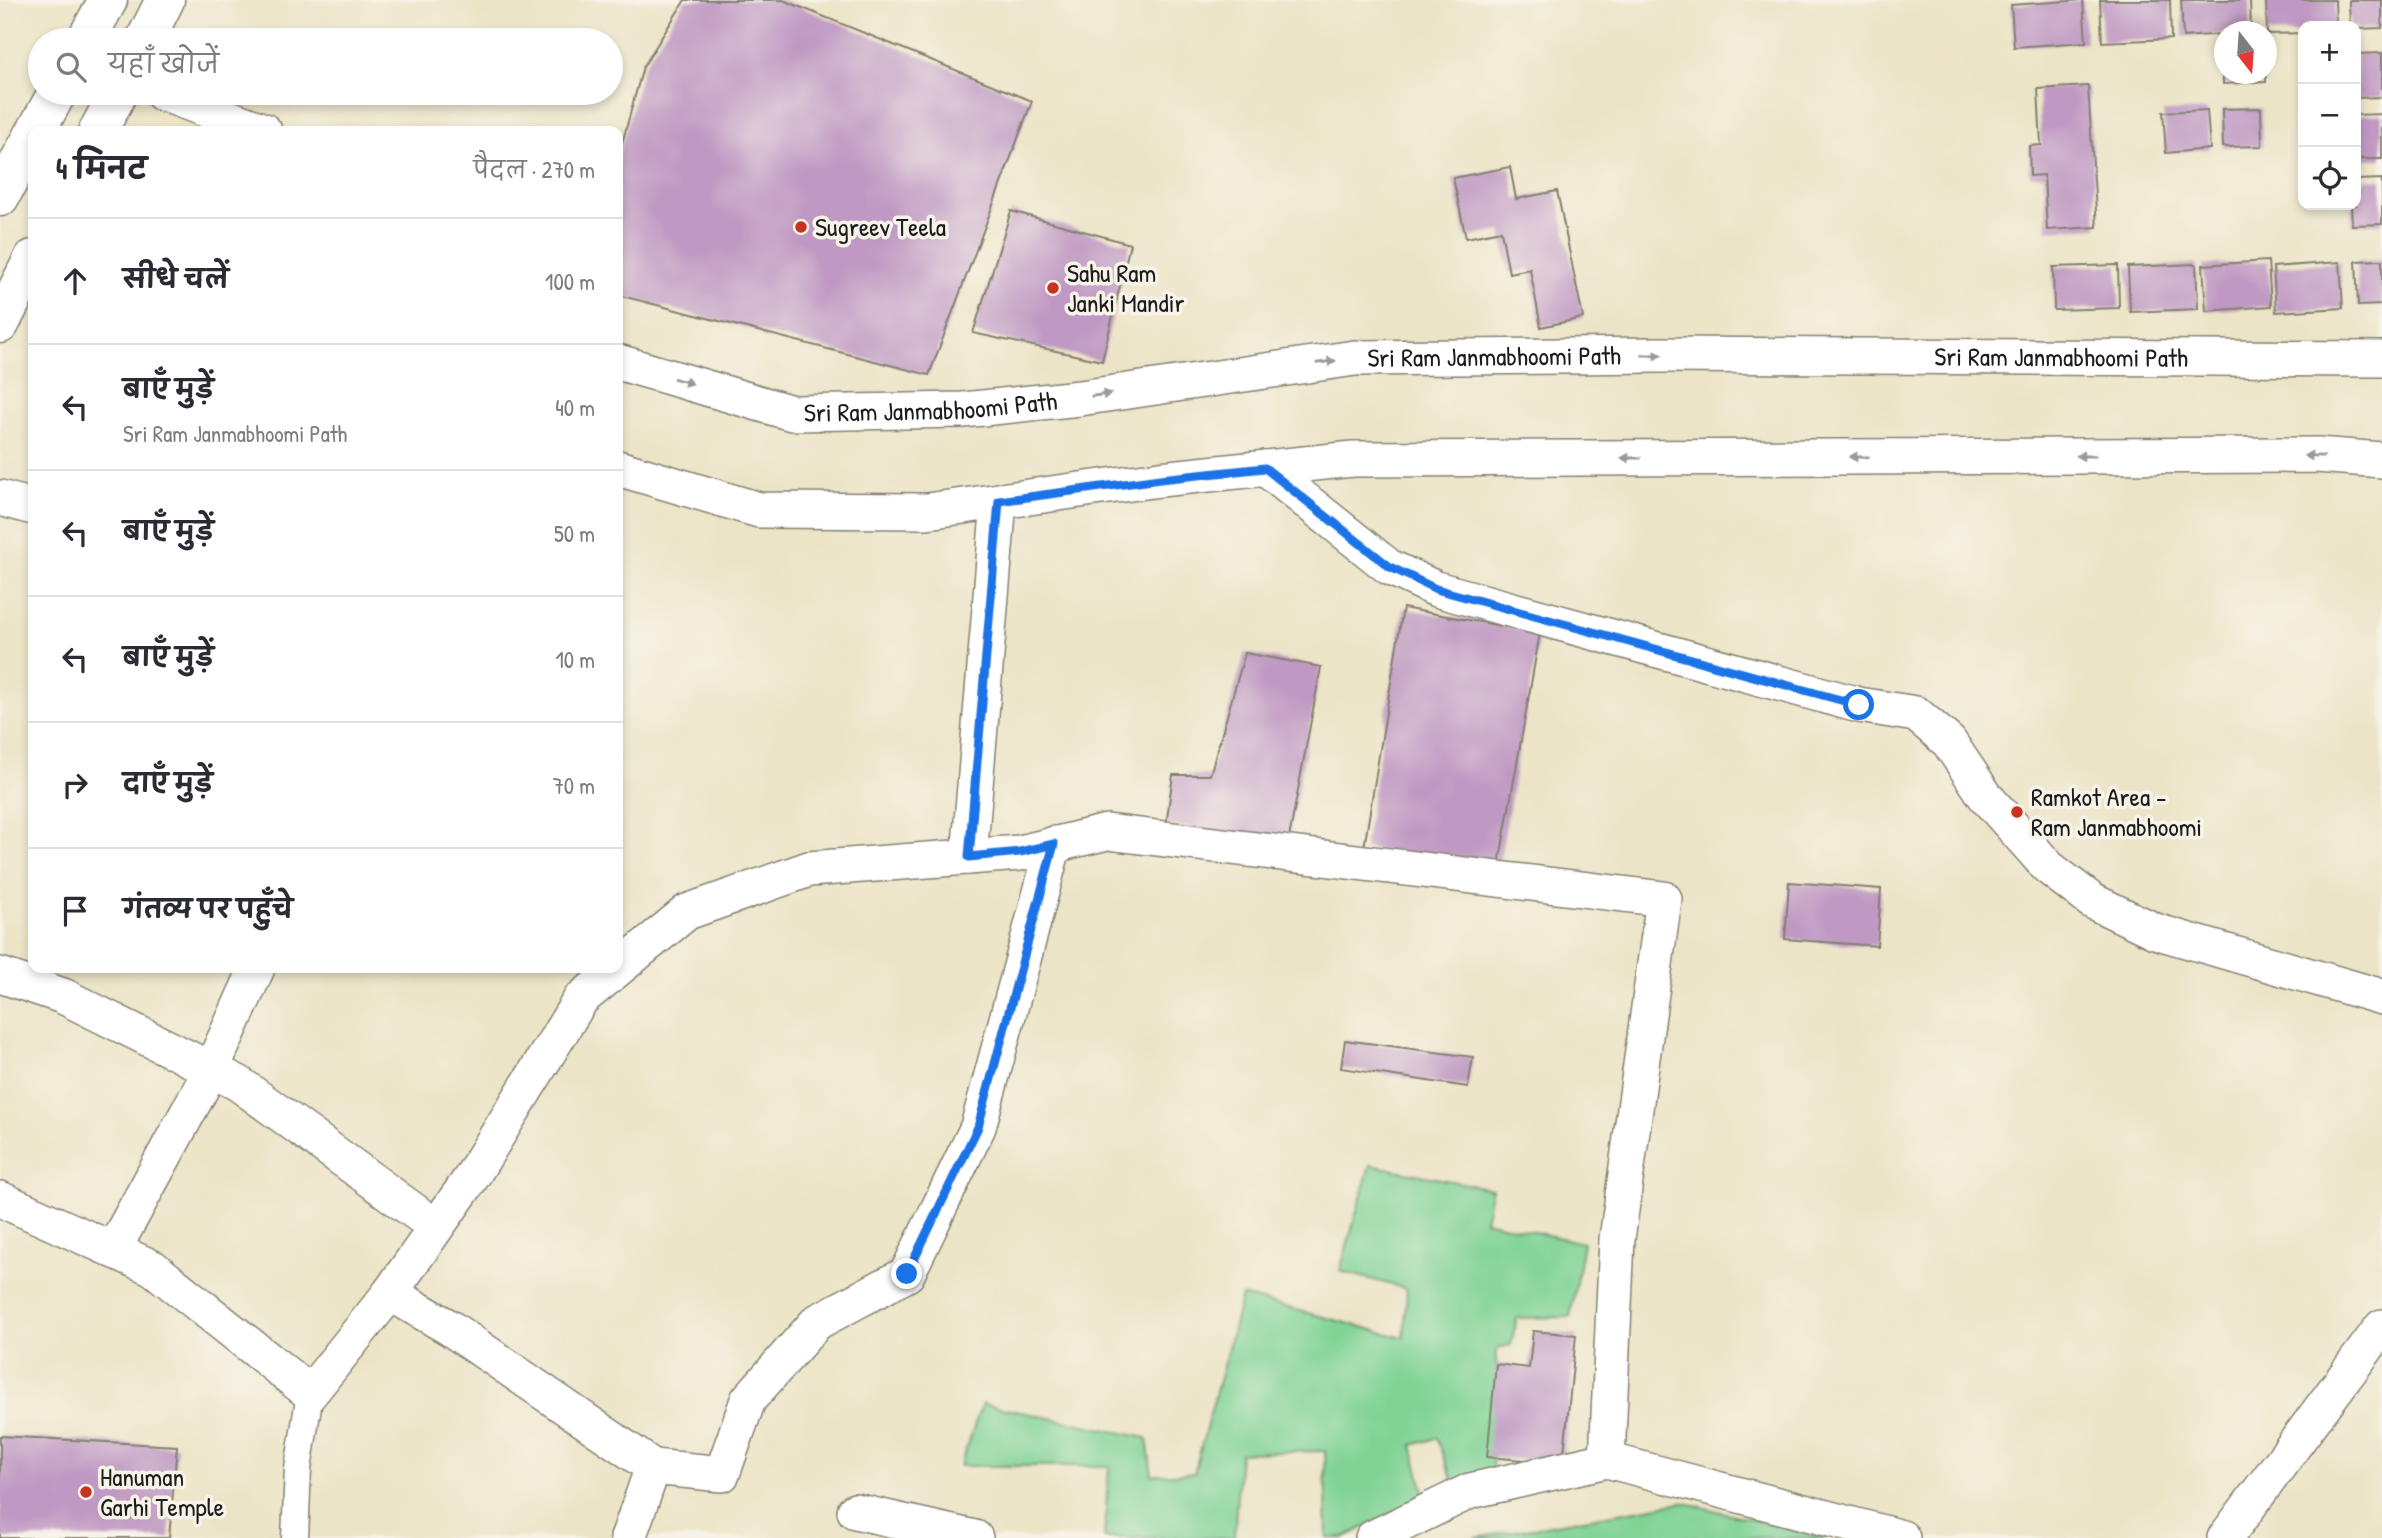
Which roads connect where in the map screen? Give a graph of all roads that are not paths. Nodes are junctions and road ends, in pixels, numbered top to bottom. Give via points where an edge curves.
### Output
1 (108, 0) edge
2 (165, 0) edge
3 (93, 28) edge
4 (151, 28) edge
5 (50, 105) edge
6 (112, 105) edge
7 (194, 105) edge
8 (39, 126) edge
9 (101, 126) edge
10 (251, 126) edge
11 (28, 145) edge
12 (0, 197) edge
13 (28, 268) edge
14 (0, 324) edge
15 (2382, 359) edge
16 (623, 363) edge
17 (2382, 460) edge
18 (1265, 468) junction
19 (623, 469) edge
20 (0, 498) edge
21 (999, 501) junction
22 (28, 506) edge
23 (1054, 844) junction
24 (969, 857) junction
25 (623, 965) edge
26 (255, 973) edge
27 (613, 973) edge
28 (0, 975) edge
29 (2382, 997) edge
30 (211, 1070) junction
31 (0, 1199) edge
32 (436, 1227) junction
33 (113, 1251) junction
34 (390, 1293) junction
35 (2382, 1327) edge
36 (310, 1394) junction
37 (1607, 1460) junction
38 (653, 1467) junction
39 (855, 1511) dead end
40 (295, 1538) edge
41 (628, 1538) edge
42 (975, 1538) edge
43 (1373, 1538) edge
44 (1902, 1538) edge
45 (2225, 1538) edge

1 - 3 main road
2 - 4 main road
5 - 8 main road
6 - 9 main road
7 - 10 street
11 - 12 main road
13 - 14 main road
16 -> 15 street, Sri Ram Janmabhoomi Path via 792,413 963,410 1067,400 1355,358
17 -> 18 street via 2317,455 1353,459
18 - 21 street
18 - 29 street via 1390,567 1436,589 1859,705 1916,714 1949,742 1986,797 2048,867 2091,901 2155,931
19 - 21 street via 759,510 927,511
20 - 22 street
21 - 24 street
23 - 24 street
23 - 37 street via 1107,832 1664,899 1617,1239
23 - 38 street via 978,1127 907,1274 817,1322 748,1400 722,1474
24 - 25 street via 809,869 687,912
26 - 30 street
27 - 32 street via 581,999
28 - 30 street via 63,996
30 - 32 street via 238,1083
30 - 33 street
31 - 33 street
32 - 34 street
33 - 36 street via 153,1268
34 - 36 street
34 - 38 street via 450,1328
35 - 45 street
36 - 40 street
37 - 43 street via 1470,1491
37 - 44 street
38 - 41 street
39 - 42 street

